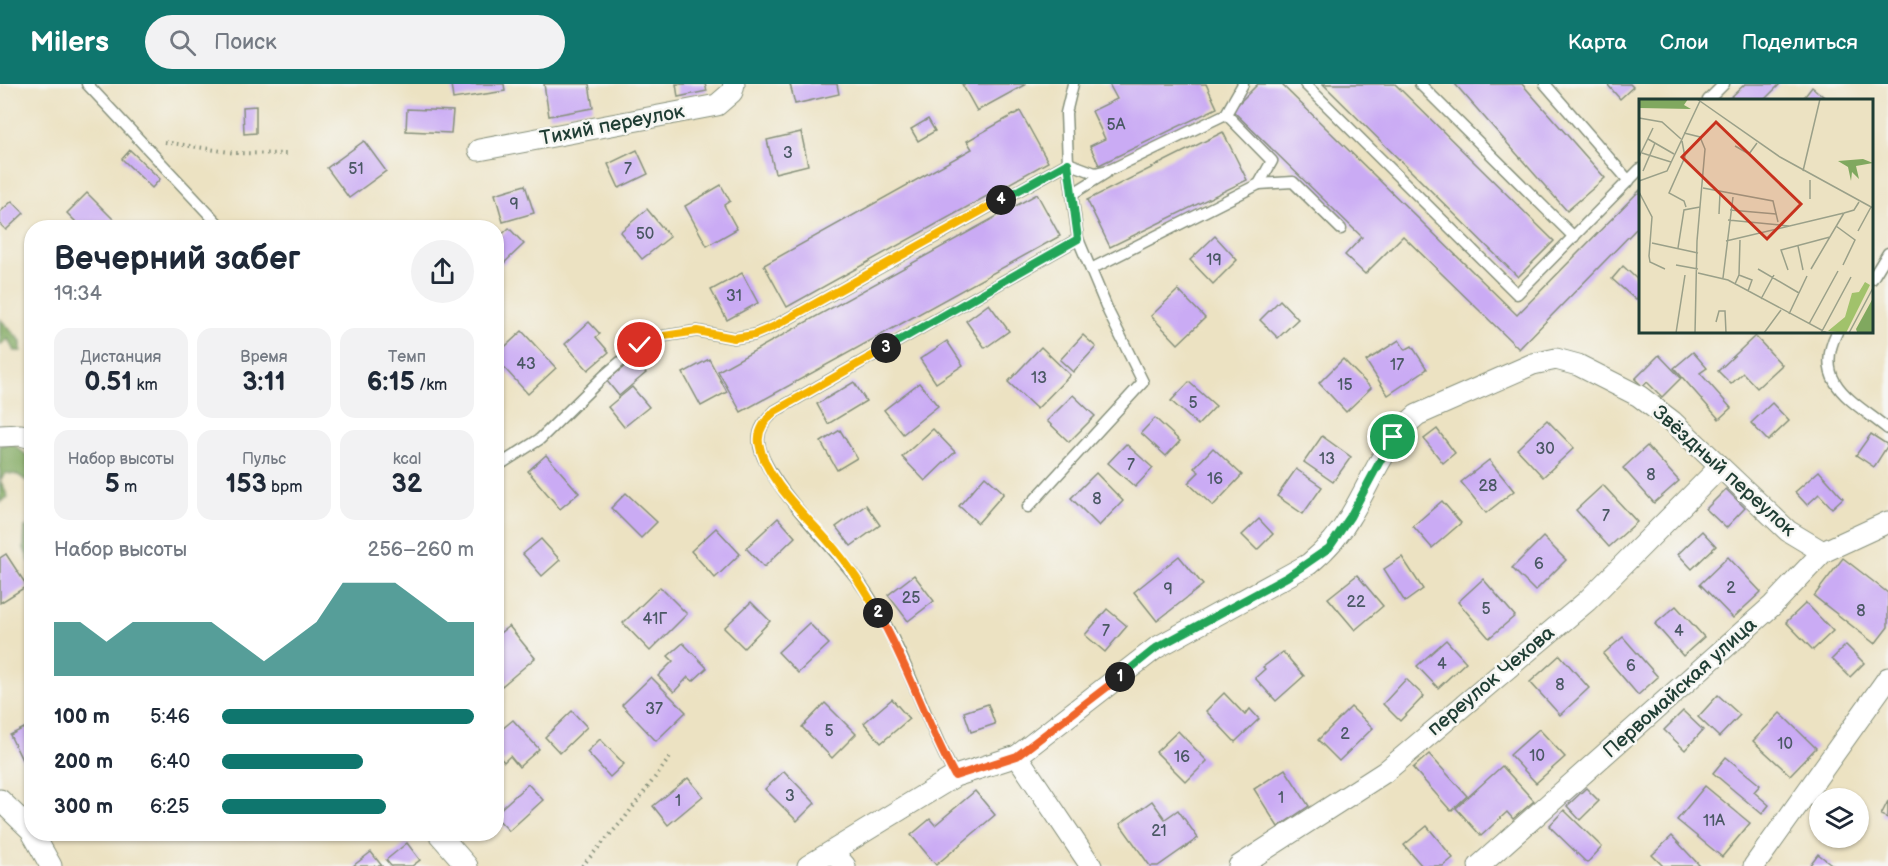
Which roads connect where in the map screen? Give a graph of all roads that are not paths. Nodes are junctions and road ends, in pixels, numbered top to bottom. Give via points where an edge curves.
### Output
1 (87, 84) edge
2 (734, 84) edge
3 (1073, 84) edge
4 (1243, 84) edge
5 (1305, 84) edge
6 (1420, 84) edge
7 (1545, 84) edge
8 (1724, 84) edge
9 (1709, 99) edge
10 (1226, 114) junction
11 (479, 150) dead end
12 (1068, 163) junction
13 (1112, 169) junction
14 (1639, 171) edge
15 (1629, 181) junction
16 (1259, 184) junction
17 (1072, 194) junction
18 (215, 220) edge
19 (1341, 229) dead end
20 (1574, 237) junction
21 (1078, 239) junction
22 (1888, 253) edge
23 (1091, 269) junction
24 (1873, 277) edge
25 (1837, 333) edge
26 (1888, 429) edge
27 (0, 436) edge
28 (24, 436) edge
29 (504, 462) edge
30 (1720, 467) junction
31 (1028, 507) dead end
32 (1888, 522) edge
33 (1823, 552) junction
34 (1888, 678) edge
35 (1017, 756) junction
36 (955, 776) junction
37 (0, 800) edge
38 (24, 825) edge
39 (37, 841) edge
40 (445, 841) edge
41 (839, 859) edge
42 (51, 866) edge
43 (467, 866) edge
44 (808, 866) edge
45 (1091, 866) edge
46 (1239, 866) edge
47 (1479, 866) edge
48 (1754, 866) edge

1 - 18 lane
2 - 11 street, Тихий переулок via 732,92 717,105
3 - 12 lane via 1066,113
4 - 10 lane
5 - 20 lane via 1517,294
6 - 20 lane
7 - 15 lane
8 - 9 lane
10 - 13 lane
10 - 16 lane via 1272,161
12 - 13 lane via 1095,173
12 - 17 lane
12 - 29 lane via 773,327 734,338 697,331 664,336 640,345 540,439
13 - 17 lane
14 - 15 lane
15 - 20 lane
16 - 19 lane via 1293,182
16 - 23 lane
17 - 21 lane
21 - 23 lane
21 - 36 lane via 775,411 763,423 759,442 780,488 862,585 892,638 934,738
22 - 24 lane
23 - 31 lane via 1143,382
25 - 26 lane via 1828,352 1829,373 1841,391
27 - 28 street
30 - 33 street, Звёздный переулок via 1788,531
30 - 35 street, Звёздный переулок via 1639,396 1578,365 1556,359 1533,364 1417,415 1393,437 1329,548 1287,577 1156,648
30 - 46 street, переулок Чехова via 1587,601 1384,772
32 - 33 street, Первомайская улица
33 - 47 street, Первомайская улица via 1773,604
34 - 48 street
35 - 36 street, Звёздный переулок
35 - 45 street
36 - 41 street, Звёздный переулок
37 - 38 street
39 - 42 street
40 - 43 street
41 - 44 street, Звёздный переулок

